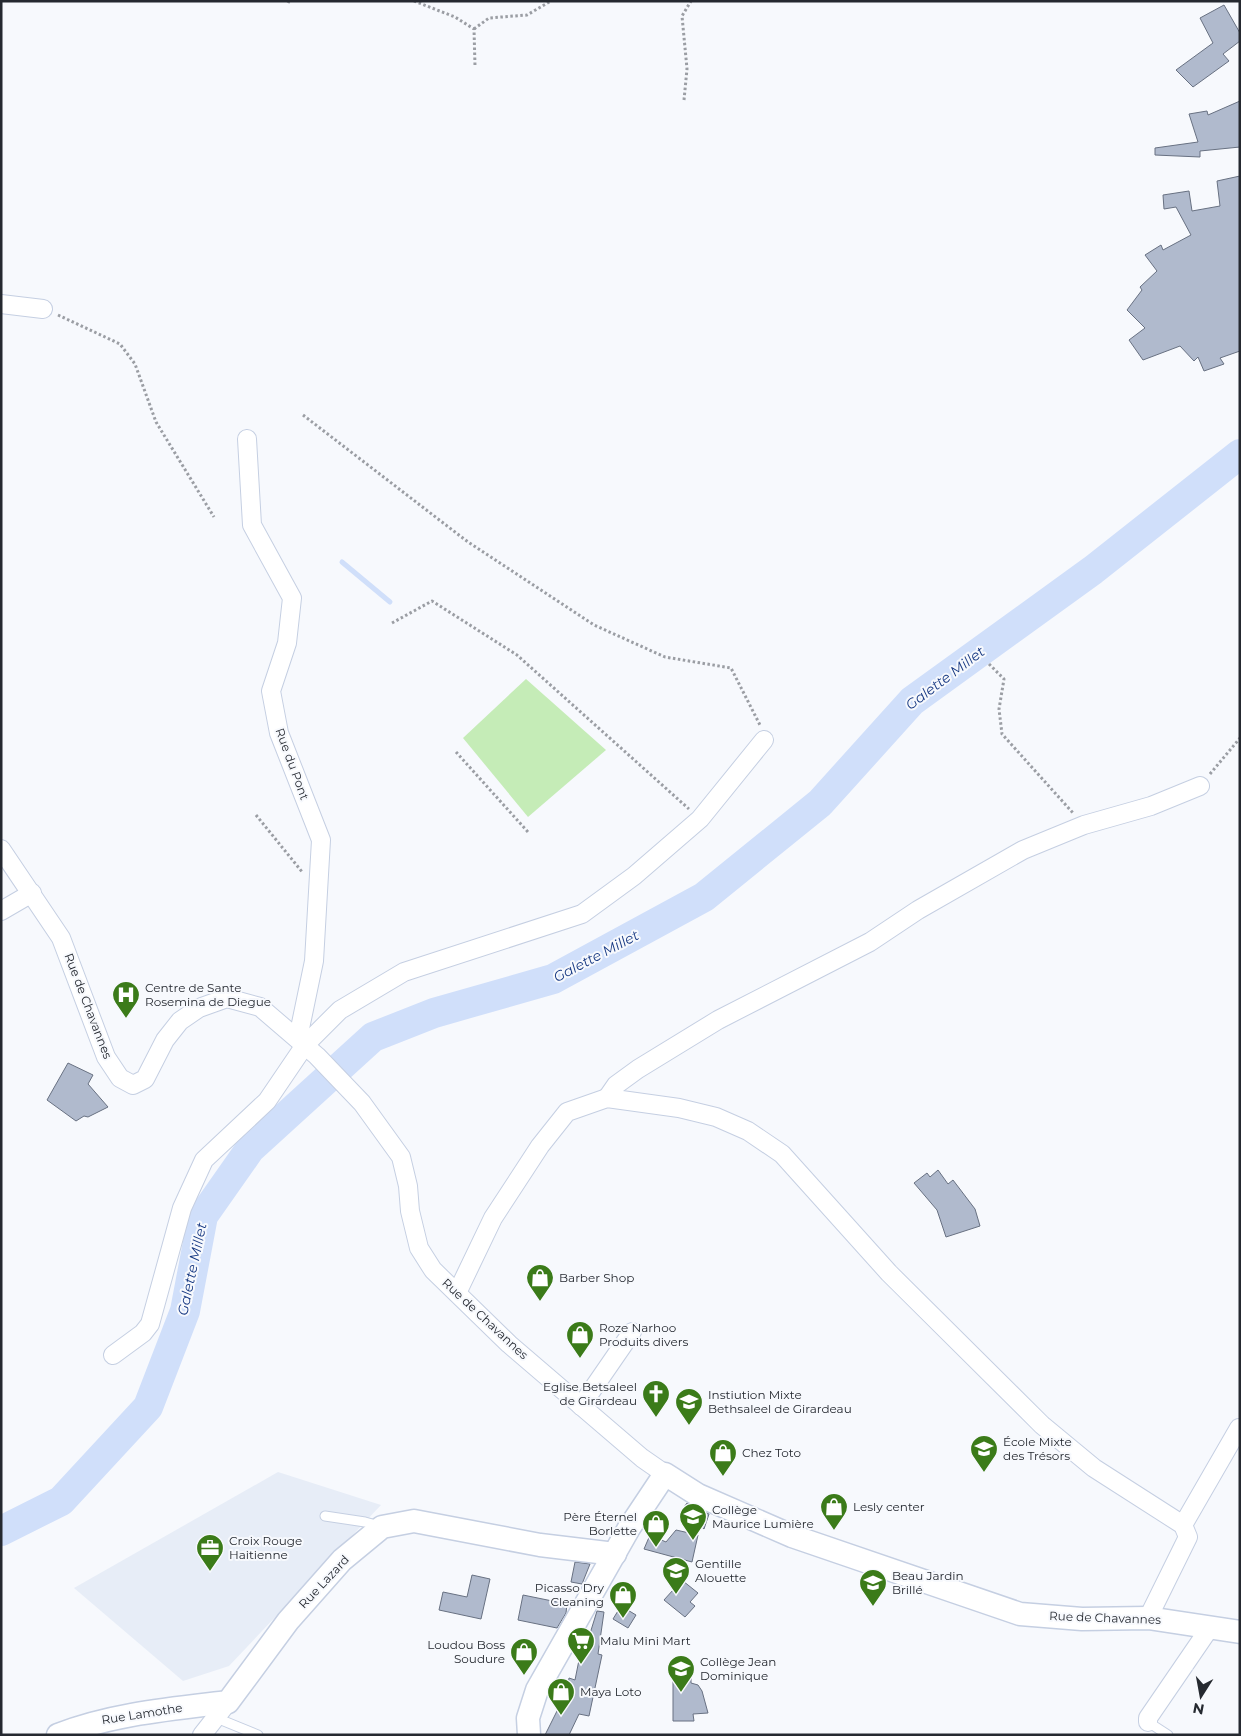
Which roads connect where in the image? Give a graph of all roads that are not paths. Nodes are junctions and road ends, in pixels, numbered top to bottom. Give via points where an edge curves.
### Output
1 (1, 304) edge
2 (43, 309) road end
3 (247, 439) dead end
4 (764, 740) road end
5 (1200, 786) road end
6 (1, 849) edge
7 (32, 893) junction
8 (1, 911) edge
9 (307, 1046) junction
10 (607, 1098) junction
11 (457, 1293) junction
12 (632, 1332) dead end
13 (113, 1355) dead end
14 (581, 1406) junction
15 (1239, 1428) edge
16 (665, 1474) junction
17 (325, 1516) dead end
18 (1183, 1525) junction
19 (382, 1527) junction
20 (615, 1554) junction
21 (1148, 1618) junction
22 (1211, 1626) junction
23 (1240, 1632) edge
24 (221, 1710) junction
25 (1148, 1722) joint
26 (58, 1735) edge
27 (202, 1735) edge
28 (258, 1735) edge
29 (529, 1735) edge
30 (1168, 1735) edge

1 - 2 street
3 - 9 street, Rue du Pont via 252,525 292,598 288,643 271,691 279,733 321,840
4 - 9 street via 700,819 634,876 582,914 404,972 340,1010
5 - 10 street via 1151,806 1084,825 1023,850 918,910 870,942 718,1020 638,1069 616,1085
6 - 7 street, Rue de Chavannes
7 - 8 street
7 - 9 street, Rue de Chavannes via 61,938 106,1057 120,1078 133,1085 144,1080 164,1040 180,1021 198,1008 227,998 260,1007
9 - 11 street, Rue de Chavannes via 362,1103 401,1157 419,1248 433,1270
9 - 13 street via 267,1101 204,1160 182,1208 150,1324
10 - 11 street via 567,1112 540,1146 493,1218
10 - 18 street via 716,1117 748,1131 782,1154 889,1273 1042,1425 1094,1468
11 - 14 street, Rue de Chavannes via 509,1344
12 - 14 street
14 - 16 street, Rue de Chavannes
15 - 18 street
16 - 20 street
16 - 21 street, Rue de Chavannes via 698,1494 792,1536 1020,1614 1082,1619
17 - 19 lane
18 - 21 street via 1188,1537
19 - 20 street, Rue Lazard via 414,1521 540,1546
19 - 24 street, Rue Lazard via 342,1560 288,1621
20 - 29 street via 538,1690 528,1718
21 - 22 street, Rue de Chavannes
22 - 23 street, Rue de Chavannes
22 - 25 street
24 - 26 street, Rue Lamothe via 97,1721
24 - 27 street, Rue Lazard
24 - 28 lane
25 - 30 lane

